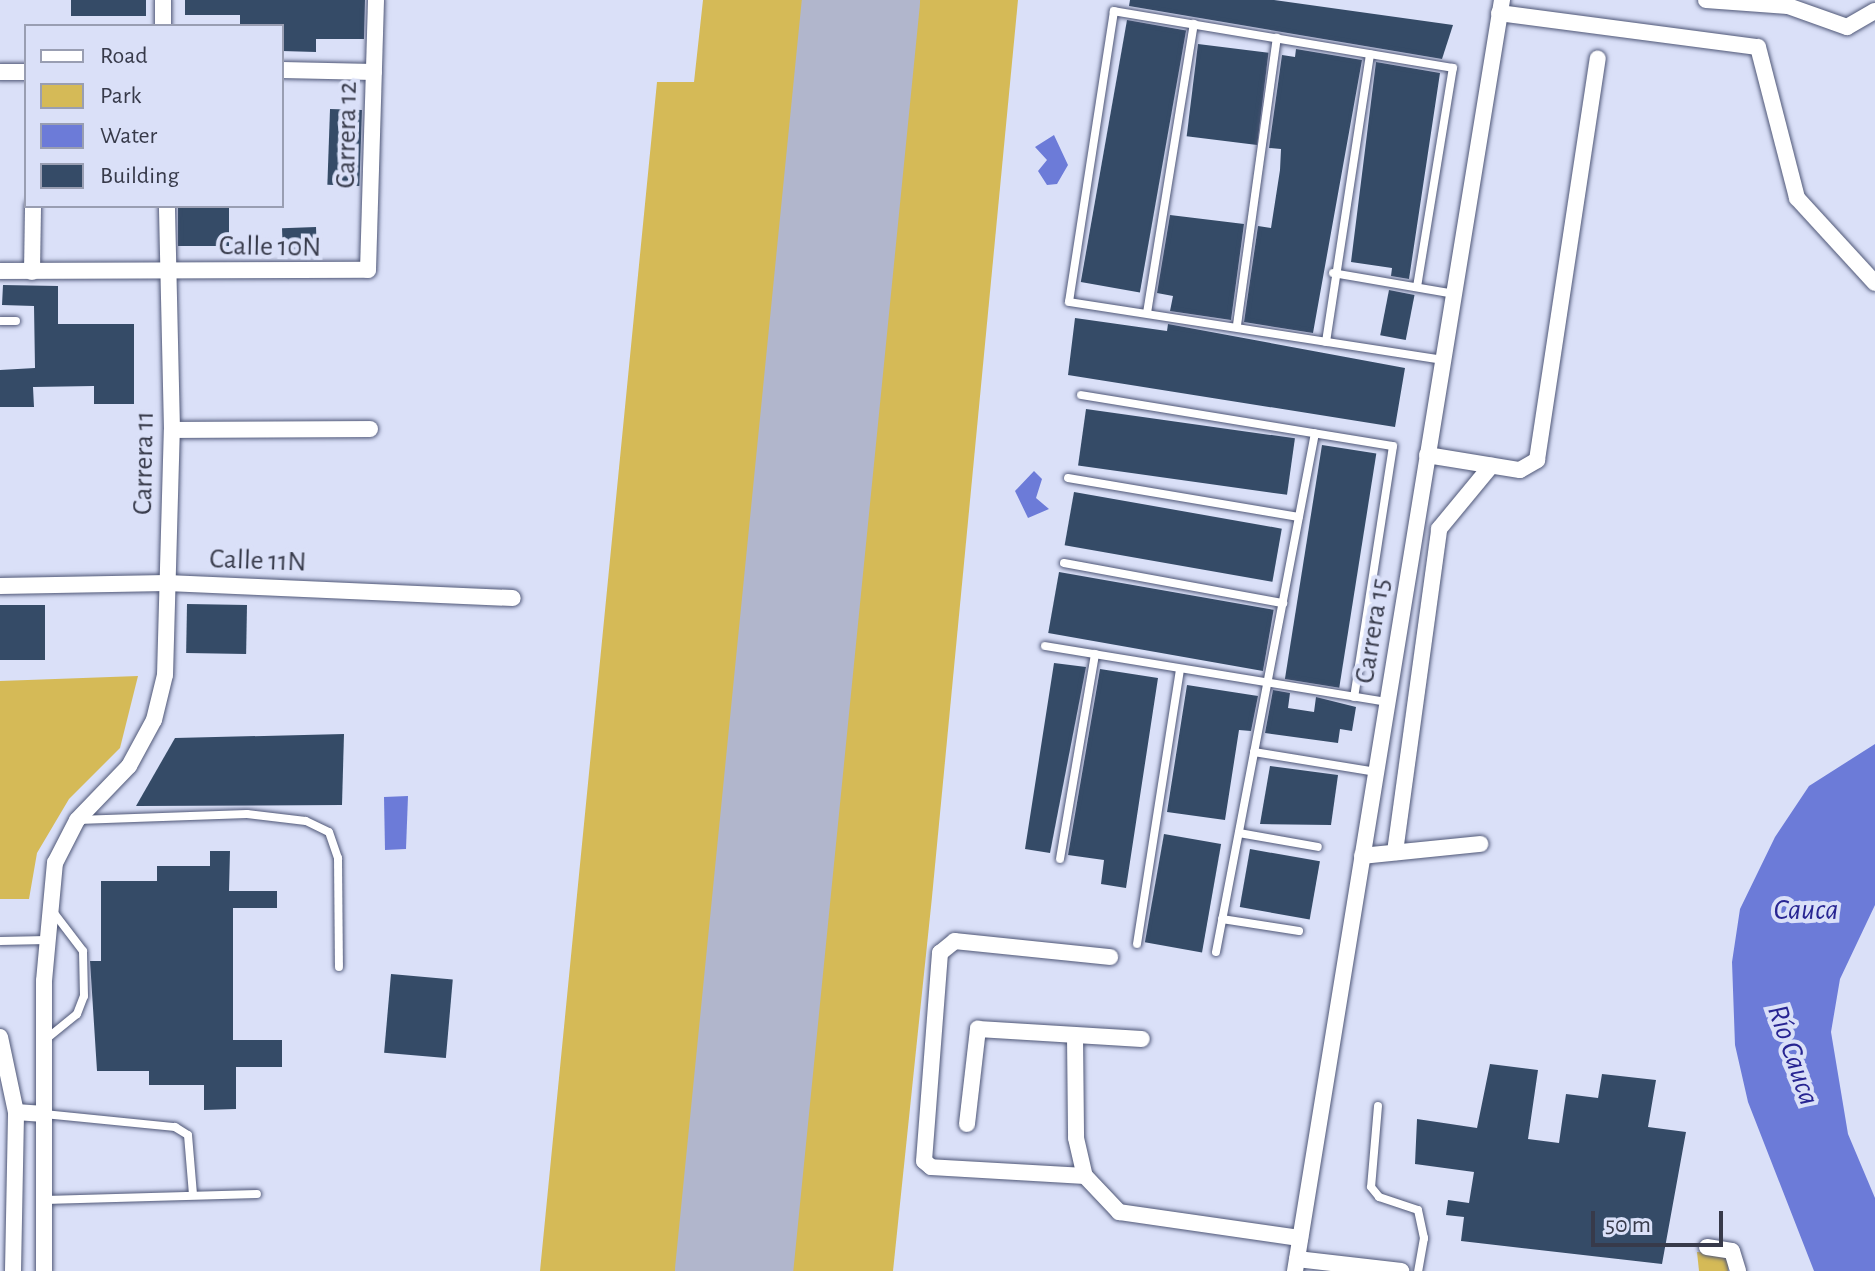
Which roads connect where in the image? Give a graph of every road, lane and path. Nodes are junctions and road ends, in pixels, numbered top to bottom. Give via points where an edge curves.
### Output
1 (163, 0) edge
2 (376, 0) edge
3 (1706, 0) edge
4 (1500, 6) edge
5 (1875, 11) edge
6 (163, 24) edge
7 (1194, 24) junction
8 (1277, 38) junction
9 (1370, 54) junction
10 (1598, 59) dead end
11 (284, 70) edge
12 (0, 72) edge
13 (24, 72) edge
14 (374, 72) junction
15 (33, 208) edge
16 (167, 208) edge
17 (368, 270) joint
18 (0, 271) edge
19 (169, 271) junction
20 (32, 272) junction
21 (1333, 273) junction
22 (1875, 283) edge
23 (1417, 287) junction
24 (1455, 294) junction
25 (1147, 313) junction
26 (0, 321) edge
27 (16, 321) dead end
28 (1237, 325) junction
29 (1326, 342) junction
30 (1443, 360) junction
31 (1081, 395) dead end
32 (370, 429) dead end
33 (172, 430) junction
34 (1315, 433) junction
35 (1427, 455) junction
36 (1491, 466) junction
37 (1068, 478) dead end
38 (1299, 517) junction
39 (1064, 563) dead end
40 (167, 583) junction
41 (0, 586) edge
42 (513, 598) dead end
43 (1283, 603) junction
44 (1045, 646) dead end
45 (1095, 654) junction
46 (1180, 669) junction
47 (1267, 684) junction
48 (1354, 697) junction
49 (1388, 702) junction
50 (1254, 752) junction
51 (1376, 772) junction
52 (77, 820) junction
53 (1239, 833) junction
54 (1480, 844) dead end
55 (1318, 847) dead end
56 (1395, 852) junction
57 (1362, 856) junction
58 (1060, 859) dead end
59 (51, 909) junction
60 (1222, 919) junction
61 (1299, 931) dead end
62 (48, 940) junction
63 (0, 941) edge
64 (1137, 944) dead end
65 (1216, 952) dead end
66 (1110, 957) dead end
67 (339, 967) dead end
68 (1075, 1036) junction
69 (0, 1037) edge
70 (1142, 1039) dead end
71 (44, 1040) junction
72 (1378, 1106) dead end
73 (16, 1112) junction
74 (44, 1114) junction
75 (967, 1124) dead end
76 (1085, 1176) junction
77 (193, 1194) junction
78 (257, 1194) dead end
79 (44, 1200) junction
80 (1300, 1238) junction
81 (1707, 1247) dead end
82 (1296, 1265) edge
83 (13, 1271) edge
84 (44, 1271) edge
85 (1401, 1271) edge
86 (1418, 1271) edge
87 (1738, 1271) edge

1 - 6 street
2 - 14 street, Carrera 12
3 - 5 street via 1788,6 1847,27
4 - 22 street via 1758,47 1797,198
4 - 24 street, Carrera 15
7 - 8 lane
7 - 25 lane
7 - 25 lane via 1114,11 1069,302
8 - 9 lane
8 - 28 lane
9 - 21 lane
9 - 23 lane via 1453,68
10 - 36 street via 1539,454 1520,470
11 - 14 street
12 - 13 street
14 - 17 street, Carrera 12
15 - 20 street
16 - 19 street, Carrera 11
17 - 19 street, Calle 10N
18 - 20 street, Calle 10N
19 - 20 street, Calle 10N
19 - 33 street, Carrera 11
21 - 23 lane
21 - 29 lane
23 - 24 lane
24 - 30 street, Carrera 15
25 - 28 lane
26 - 27 lane
28 - 29 lane
29 - 30 lane
30 - 35 street, Carrera 15
31 - 34 lane
32 - 33 street
33 - 40 street, Carrera 11
34 - 38 lane
34 - 48 lane via 1393,446
35 - 36 street
35 - 49 street, Carrera 15
36 - 56 street via 1439,529
37 - 38 lane
38 - 43 lane
39 - 43 lane
40 - 41 street, Calle 11N
40 - 42 street, Calle 11N
40 - 52 street, Carrera 11 via 165,675 154,720 129,766
43 - 47 lane
44 - 45 lane
45 - 46 lane
45 - 58 lane
46 - 47 lane
46 - 64 lane
47 - 48 lane
47 - 50 lane
48 - 49 lane
49 - 51 street, Carrera 15
50 - 51 lane
50 - 53 lane
51 - 57 street, Carrera 15
52 - 59 street, Carrera 11 via 55,863
52 - 67 lane via 247,814 306,821 329,832 338,858
53 - 55 lane
53 - 60 lane
54 - 56 street
56 - 57 street
57 - 80 street, Carrera 15
59 - 62 street, Carrera 11
59 - 71 lane via 83,951 84,996 77,1014
60 - 61 lane
60 - 65 lane
62 - 63 lane
62 - 71 street, Carrera 11
66 - 76 street via 955,941 940,953 924,1161 931,1167
68 - 70 street
68 - 75 street via 978,1029
68 - 76 street via 1076,1138
69 - 73 street
71 - 74 street, Carrera 11
72 - 86 lane via 1371,1187 1379,1197 1418,1210 1424,1238
73 - 74 street
73 - 83 street
74 - 77 lane via 175,1127 188,1135
74 - 79 street, Carrera 11
76 - 80 street via 1119,1212
77 - 78 lane
77 - 79 lane via 162,1202
79 - 84 street, Carrera 11
80 - 82 street, Carrera 15
81 - 87 street via 1732,1251
82 - 85 street

